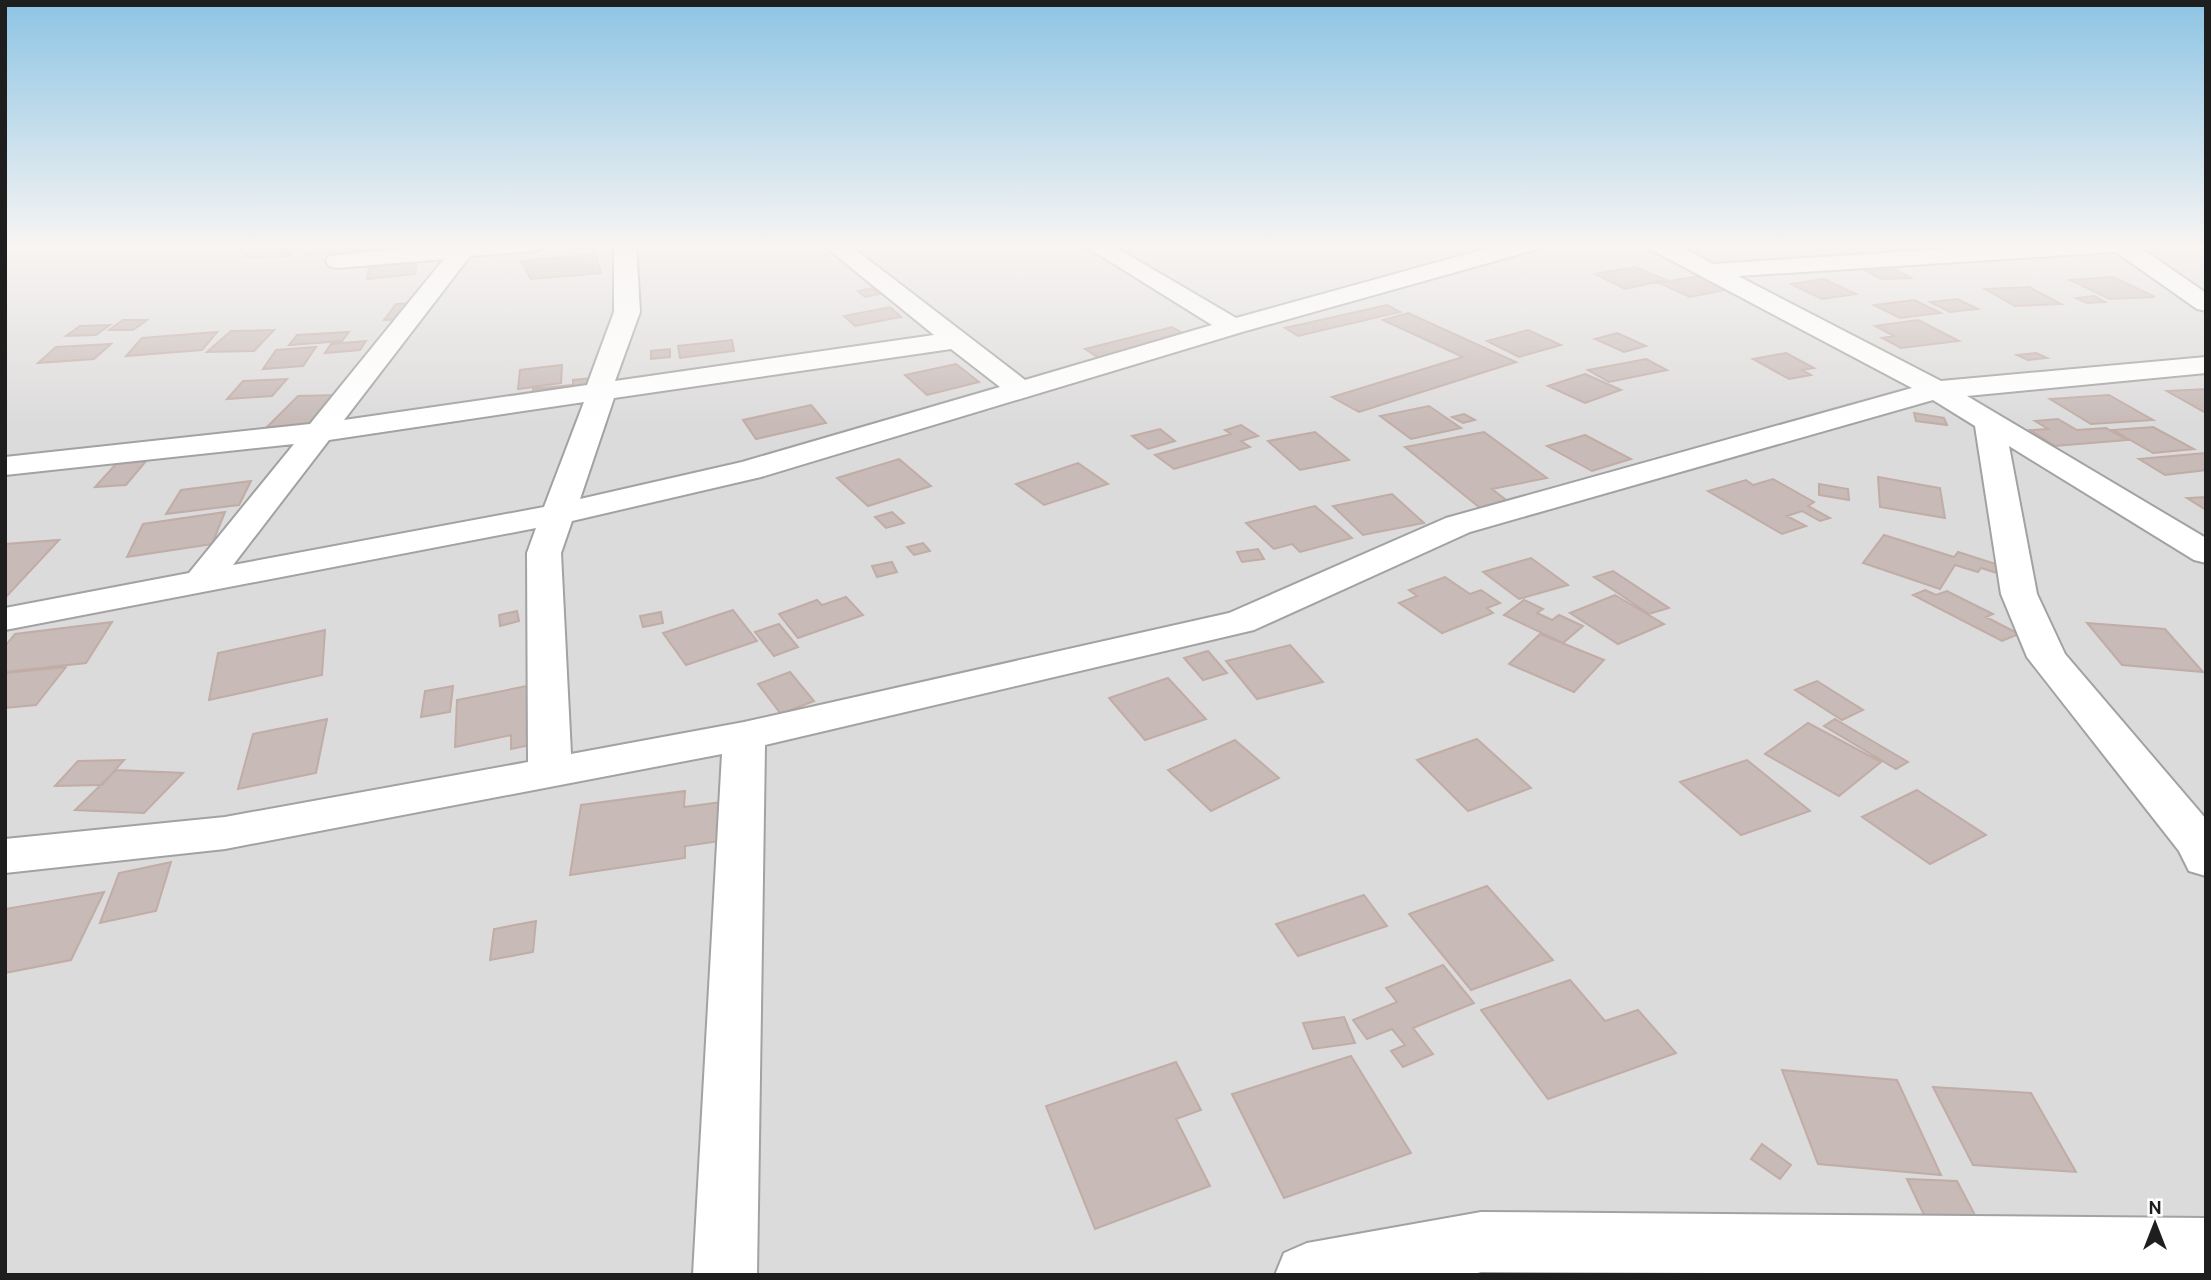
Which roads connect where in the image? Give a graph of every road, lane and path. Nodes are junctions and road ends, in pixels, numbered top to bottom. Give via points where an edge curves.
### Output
1 (421, 304) edge
2 (626, 304) edge
3 (910, 304) edge
4 (1194, 304) edge
5 (1316, 304) edge
6 (1771, 304) edge
7 (1233, 327) junction
8 (957, 340) junction
9 (2206, 365) edge
10 (1021, 390) junction
11 (1937, 390) junction
12 (602, 392) junction
13 (1989, 421) junction
14 (320, 432) junction
15 (5, 466) edge
16 (559, 514) junction
17 (2206, 553) edge
18 (201, 582) junction
19 (5, 619) edge
20 (744, 736) junction
21 (550, 772) junction
22 (5, 856) edge
23 (2206, 859) edge
24 (2206, 1249) edge
25 (725, 1275) edge
26 (1307, 1275) edge

1 - 14 street
2 - 12 street via 601,380
3 - 8 street
4 - 7 street
5 - 7 street
6 - 11 street
7 - 10 street
8 - 10 street
8 - 12 street
9 - 11 street
10 - 16 street via 750,470
11 - 13 street
11 - 20 street via 1458,526 1241,622
12 - 14 street
12 - 16 street
13 - 17 street
13 - 23 street via 2019,594 2048,657 2201,845
14 - 15 street
14 - 18 street
16 - 18 street
16 - 21 street via 544,553
18 - 19 street
20 - 21 street
20 - 25 street
21 - 22 street via 225,833
24 - 26 street via 1481,1242

